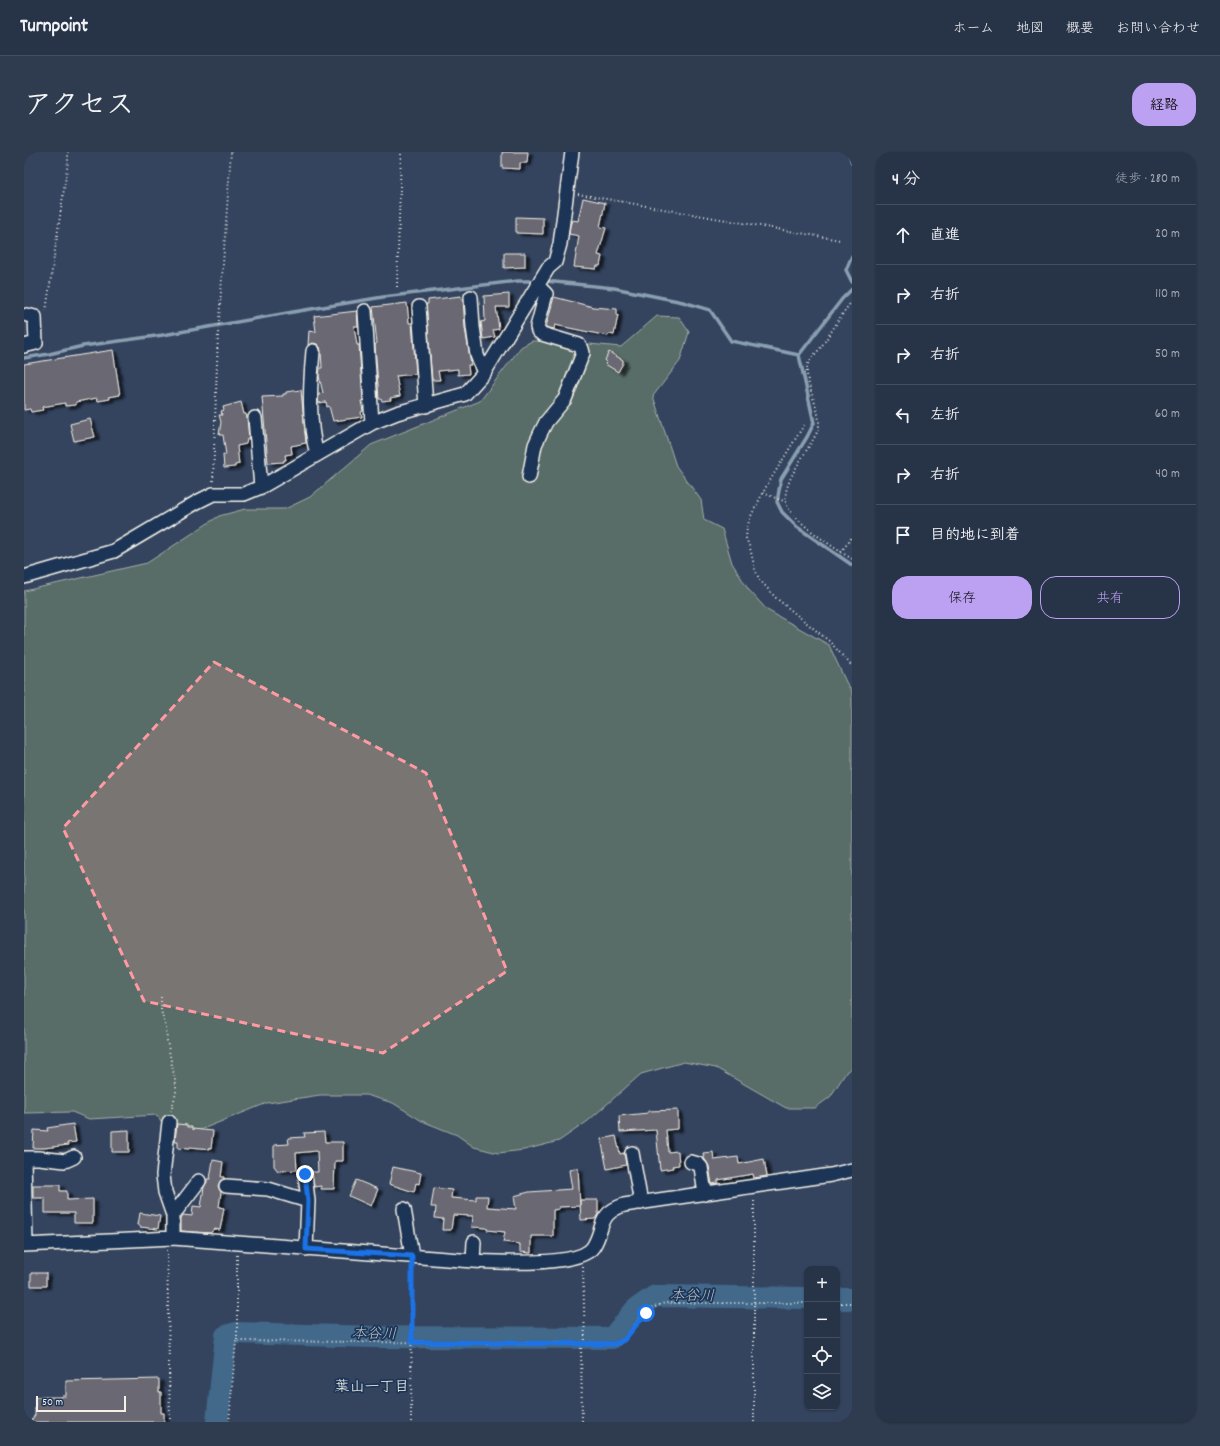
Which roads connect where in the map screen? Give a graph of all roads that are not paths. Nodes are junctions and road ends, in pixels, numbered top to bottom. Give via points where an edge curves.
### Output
1 (572, 152) edge
2 (537, 285) junction
3 (471, 297) dead end
4 (419, 307) dead end
5 (365, 311) dead end
6 (27, 315) dead end
7 (24, 346) edge
8 (312, 351) dead end
9 (484, 373) junction
10 (426, 406) junction
11 (255, 418) dead end
12 (372, 423) junction
13 (317, 455) junction
14 (529, 477) dead end
15 (262, 487) junction
16 (24, 577) edge
17 (169, 1122) road end
18 (632, 1154) dead end
19 (74, 1157) dead end
20 (24, 1158) edge
21 (691, 1162) dead end
22 (852, 1170) edge
23 (305, 1174) dead end
24 (199, 1181) dead end
25 (226, 1186) dead end
26 (705, 1194) junction
27 (308, 1201) junction
28 (641, 1203) junction
29 (404, 1209) dead end
30 (173, 1215) junction
31 (170, 1238) junction
32 (474, 1242) dead end
33 (25, 1245) edge
34 (306, 1249) junction
35 (412, 1256) junction
36 (474, 1261) junction

1 - 2 street via 560,244 555,262
2 - 9 street
2 - 14 street via 546,294 538,331 579,345 583,353 565,399 546,422 540,434
3 - 9 street via 477,355
4 - 10 street
5 - 12 street
6 - 7 street via 35,317 36,343
8 - 13 street via 310,403
9 - 10 street via 465,394
10 - 12 street via 397,413
11 - 15 street
12 - 13 street
13 - 15 street
15 - 16 street via 244,494 213,494 114,551
17 - 30 street via 163,1175 165,1192
18 - 28 street
19 - 20 street via 65,1161
20 - 33 street
21 - 26 street via 701,1167
22 - 26 street
23 - 27 street
24 - 30 street
25 - 27 street via 268,1189
26 - 28 street
27 - 34 street
28 - 36 street via 616,1208 609,1214 603,1221 592,1248 583,1254 543,1261
29 - 35 street
30 - 31 street
31 - 33 street
31 - 34 street
32 - 36 street
34 - 35 street
35 - 36 street

